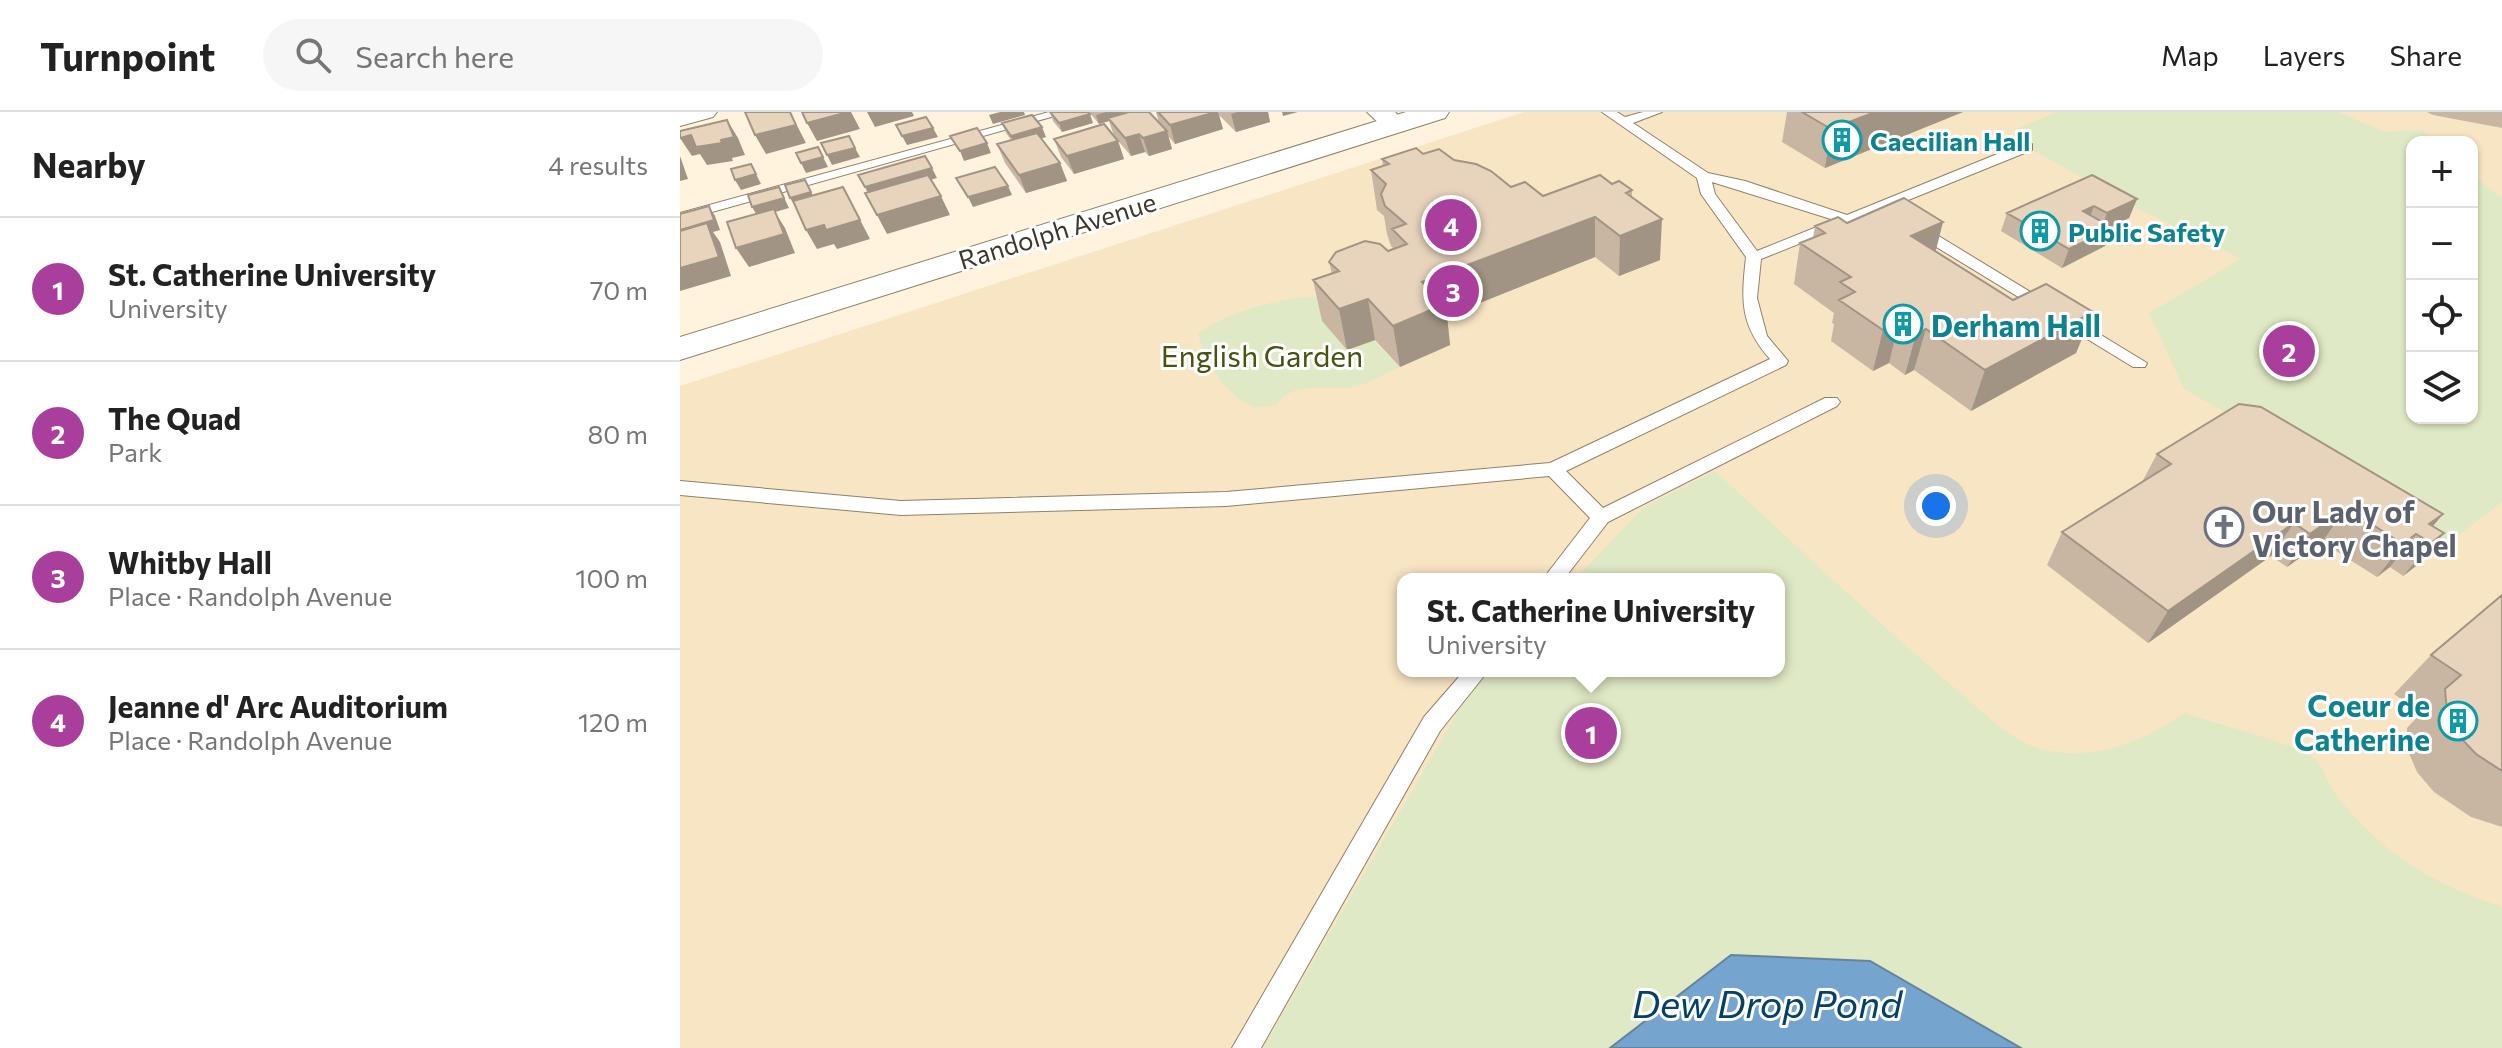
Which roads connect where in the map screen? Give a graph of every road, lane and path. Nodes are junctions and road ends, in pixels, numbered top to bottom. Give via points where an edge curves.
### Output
1 (704, 112) edge
2 (1063, 112) edge
3 (1435, 112) edge
4 (1608, 112) edge
5 (1656, 112) edge
6 (680, 118) edge
7 (1387, 118) edge
8 (1623, 122) junction
9 (2027, 147) dead end
10 (1703, 176) junction
11 (1881, 207) junction
12 (680, 217) edge
13 (1843, 218) junction
14 (1754, 257) junction
15 (680, 349) edge
16 (2139, 363) dead end
17 (1831, 402) dead end
18 (1553, 469) junction
19 (680, 488) edge
20 (1601, 517) junction
21 (1558, 573) edge
22 (1472, 677) edge
23 (1246, 1048) edge

1 - 6 street
2 - 12 lane
3 - 7 main road, Randolph Avenue
4 - 8 lane
5 - 8 lane
7 - 15 main road, Randolph Avenue
8 - 10 lane
9 - 11 lane
10 - 13 lane
10 - 14 lane via 1708,194
11 - 13 lane
11 - 16 lane
13 - 14 lane
14 - 18 lane via 1749,298 1755,324 1780,361
17 - 20 lane
18 - 19 lane via 1226,499 901,508
18 - 20 lane
20 - 21 lane
22 - 23 lane via 1432,724

